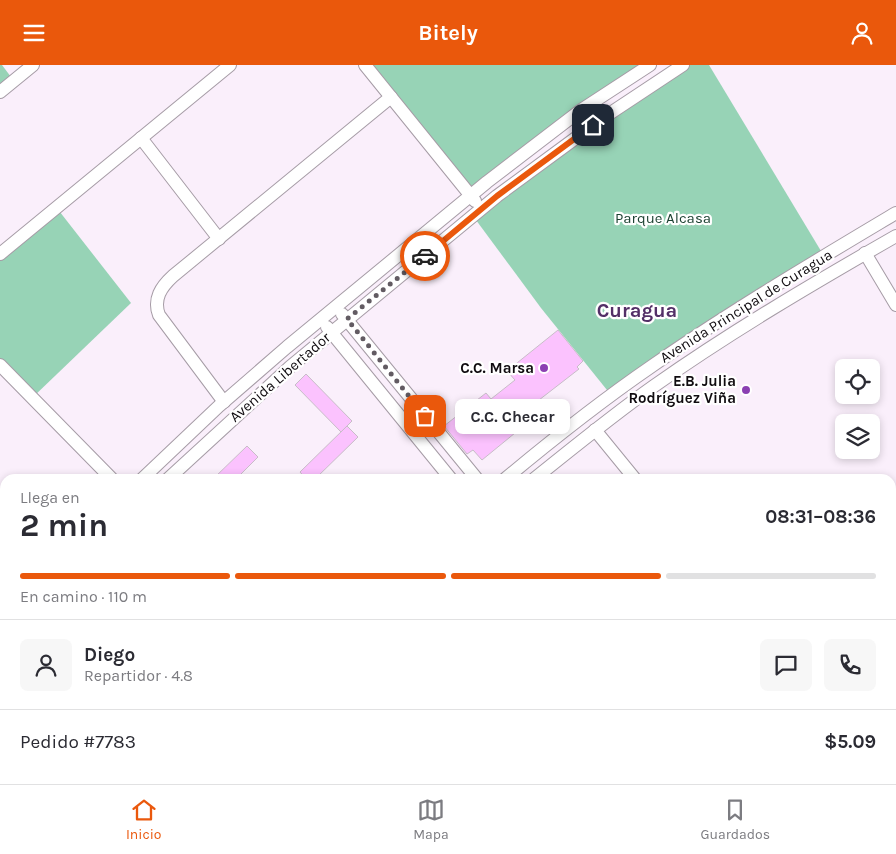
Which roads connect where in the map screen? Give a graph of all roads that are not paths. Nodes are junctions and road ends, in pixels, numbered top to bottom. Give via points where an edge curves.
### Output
1 (33, 65) edge
2 (230, 65) edge
3 (365, 65) edge
4 (650, 65) edge
5 (683, 65) edge
6 (0, 92) edge
7 (391, 97) junction
8 (141, 138) junction
9 (470, 196) junction
10 (482, 209) junction
11 (896, 213) edge
12 (896, 236) edge
13 (219, 239) junction
14 (865, 253) junction
15 (0, 254) edge
16 (896, 305) edge
17 (336, 307) junction
18 (320, 319) junction
19 (347, 319) junction
20 (331, 333) junction
21 (0, 365) edge
22 (224, 401) junction
23 (595, 430) junction
24 (107, 474) edge
25 (147, 474) edge
26 (173, 474) edge
27 (447, 474) edge
28 (473, 474) edge
29 (511, 474) edge
30 (540, 474) edge
31 (631, 474) edge

1 - 6 street
2 - 8 street
3 - 7 street
4 - 9 street, Avenida Libertador via 554,129
5 - 10 street, Avenida Libertador via 596,123
7 - 9 street
7 - 13 street
8 - 13 street
8 - 15 street
9 - 10 street
9 - 17 street, Avenida Libertador
10 - 19 street, Avenida Libertador
11 - 29 street, Avenida Principal de Curagua via 654,365 584,415
12 - 14 street, Avenida Principal de Curagua
13 - 22 street via 166,282 158,293 156,307 162,320
14 - 16 street
14 - 23 street, Avenida Principal de Curagua via 694,359
17 - 18 street, Avenida Libertador
17 - 19 street
18 - 20 street
18 - 22 street, Avenida Libertador
19 - 20 street, Avenida Libertador
19 - 28 street
20 - 26 street, Avenida Libertador via 259,394
20 - 27 street
21 - 24 street
22 - 25 street, Avenida Libertador
23 - 30 street, Avenida Principal de Curagua
23 - 31 street

